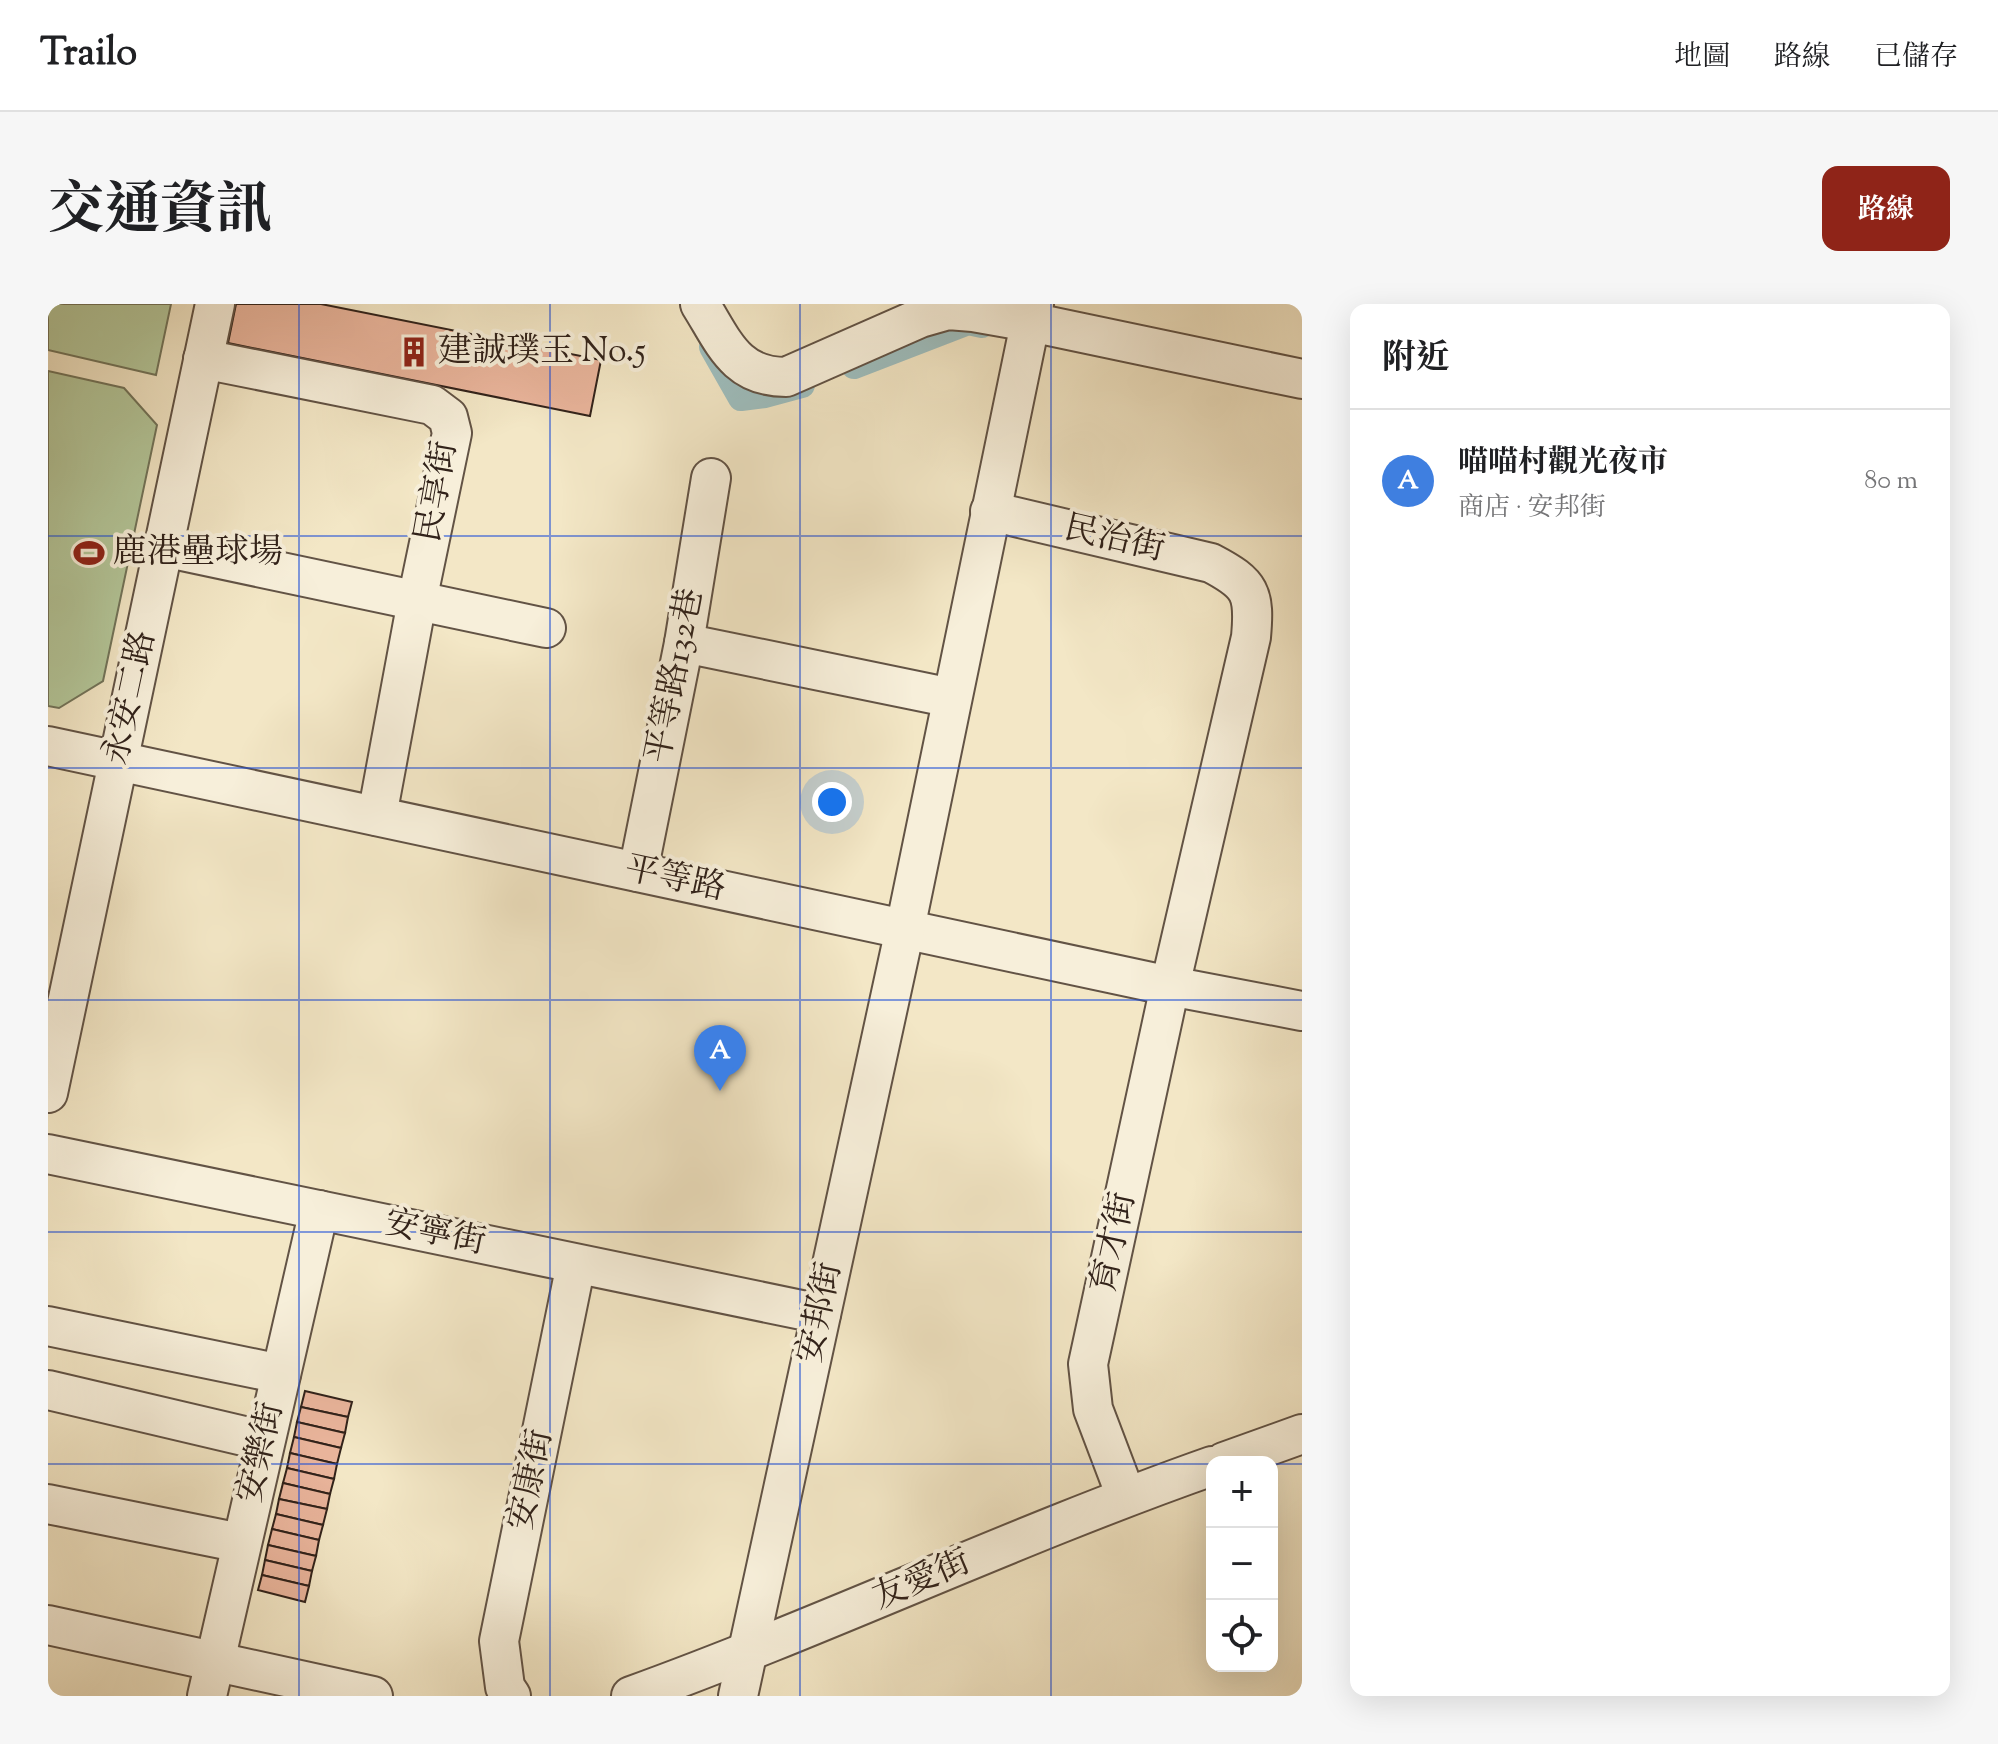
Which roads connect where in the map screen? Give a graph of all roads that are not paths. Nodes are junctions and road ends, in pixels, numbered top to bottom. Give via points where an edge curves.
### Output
1 (215, 304) edge
2 (700, 304) edge
3 (1032, 313) edge
4 (203, 359) junction
5 (1302, 379) edge
6 (711, 478) dead end
7 (990, 511) junction
8 (163, 547) junction
9 (417, 601) junction
10 (546, 628) dead end
11 (684, 643) junction
12 (952, 698) junction
13 (48, 746) edge
14 (118, 761) junction
15 (377, 816) junction
16 (638, 872) junction
17 (905, 929) junction
18 (1170, 986) junction
19 (1302, 1011) edge
20 (48, 1093) edge
21 (48, 1154) edge
22 (319, 1210) junction
23 (576, 1264) junction
24 (821, 1314) junction
25 (48, 1326) edge
26 (281, 1374) junction
27 (48, 1390) edge
28 (1300, 1440) edge
29 (265, 1441) junction
30 (1245, 1456) edge
31 (1206, 1468) edge
32 (1126, 1496) junction
33 (48, 1504) edge
34 (241, 1543) junction
35 (48, 1625) edge
36 (747, 1654) junction
37 (210, 1679) edge
38 (373, 1696) edge
39 (511, 1696) edge
40 (631, 1696) edge
41 (738, 1696) edge

1 - 4 street, 永安二路
2 - 3 street via 742,366 765,377 786,377 948,310
3 - 5 street
3 - 7 street
4 - 8 street, 永安二路
4 - 9 street, 民享街 via 432,405 448,417 452,433
6 - 11 street, 平等路132巷
7 - 12 street
7 - 18 street, 民治街 via 1211,563 1238,577 1249,591 1254,605 1251,637
8 - 9 street
8 - 14 street, 永安二路
9 - 10 street
9 - 15 street, 民享街
11 - 12 street
11 - 16 street, 平等路132巷
12 - 17 street
13 - 14 street, 平等路
14 - 15 street, 平等路
14 - 20 street, 永安二路
15 - 16 street, 平等路
16 - 17 street, 平等路
17 - 18 street, 平等路
17 - 24 street, 安邦街
18 - 19 street, 平等路
18 - 32 street, 育才街 via 1088,1364 1093,1409
21 - 22 street, 安寧街
22 - 23 street, 安寧街
22 - 26 street, 安樂街
23 - 24 street, 安寧街
23 - 39 street, 安康街 via 499,1641
24 - 36 street, 安邦街
25 - 26 street
26 - 29 street, 安樂街
27 - 29 street
28 - 30 street
29 - 34 street, 安樂街
31 - 32 street, 友愛街
32 - 36 street, 友愛街
33 - 34 street
34 - 37 street, 安樂街
35 - 37 street
36 - 40 street, 友愛街
36 - 41 street, 安邦街
37 - 38 street

